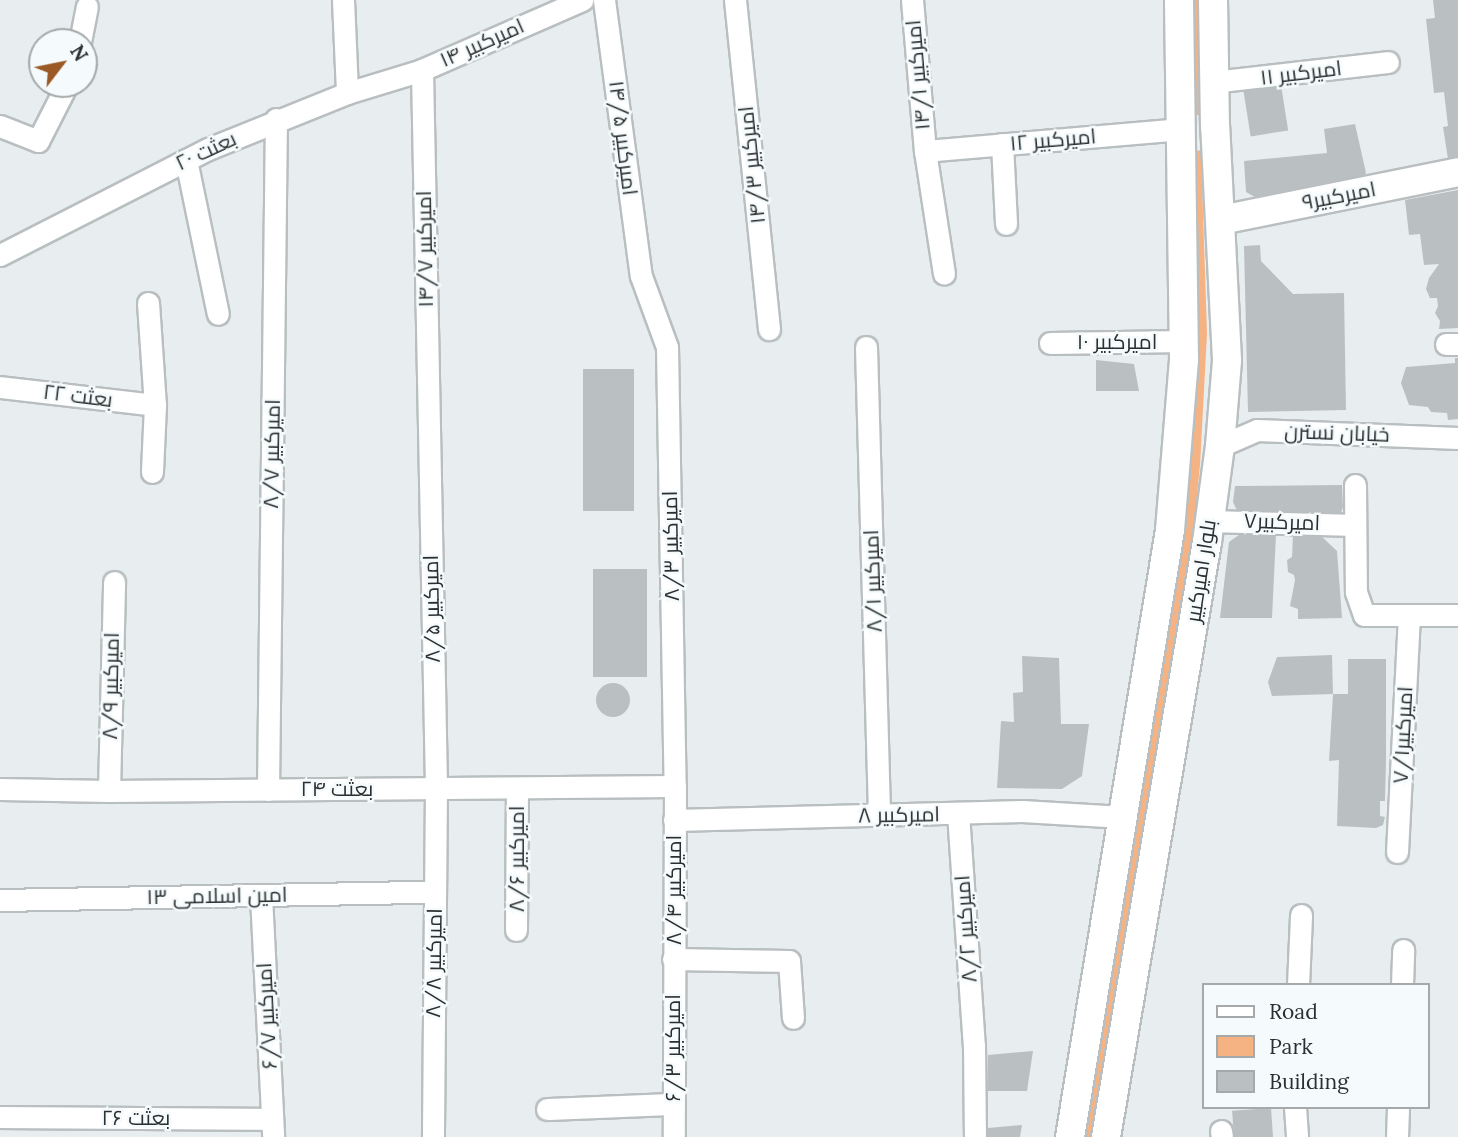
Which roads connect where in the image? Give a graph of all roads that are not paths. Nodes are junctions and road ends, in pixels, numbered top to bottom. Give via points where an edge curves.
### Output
1 (343, 0) edge
2 (582, 0) edge
3 (604, 0) edge
4 (735, 0) edge
5 (912, 0) edge
6 (1179, 0) edge
7 (1213, 0) edge
8 (87, 7) dead end
9 (83, 28) edge
10 (1388, 62) dead end
11 (422, 70) junction
12 (1213, 82) junction
13 (347, 93) junction
14 (60, 98) edge
15 (276, 119) junction
16 (0, 126) edge
17 (1180, 129) junction
18 (1002, 144) junction
19 (925, 150) junction
20 (187, 160) junction
21 (1458, 172) edge
22 (1221, 220) junction
23 (1006, 224) dead end
24 (0, 255) edge
25 (944, 274) dead end
26 (641, 276) joint
27 (148, 303) dead end
28 (218, 313) dead end
29 (769, 330) dead end
30 (1184, 341) junction
31 (1050, 343) dead end
32 (866, 346) dead end
33 (0, 387) edge
34 (155, 405) junction
35 (429, 429) joint
36 (1458, 438) edge
37 (1220, 446) junction
38 (152, 472) dead end
39 (1355, 485) dead end
40 (1210, 522) junction
41 (1355, 525) junction
42 (114, 582) dead end
43 (1458, 615) edge
44 (1409, 617) junction
45 (675, 786) junction
46 (436, 788) junction
47 (517, 788) junction
48 (0, 789) edge
49 (268, 790) junction
50 (109, 791) junction
51 (958, 813) junction
52 (880, 815) junction
53 (1123, 817) junction
54 (674, 820) junction
55 (1397, 852) dead end
56 (435, 892) junction
57 (261, 896) junction
58 (0, 900) edge
59 (1301, 915) dead end
60 (516, 930) dead end
61 (1403, 950) dead end
62 (673, 959) junction
63 (1298, 983) edge
64 (1402, 983) edge
65 (793, 1017) dead end
66 (1077, 1097) junction
67 (672, 1104) junction
68 (1111, 1106) junction
69 (547, 1109) dead end
70 (1295, 1109) edge
71 (1398, 1109) edge
72 (0, 1117) edge
73 (273, 1128) edge
74 (433, 1137) edge
75 (674, 1137) edge
76 (975, 1137) edge
77 (1070, 1137) edge
78 (1106, 1137) edge
79 (1297, 1137) edge
80 (1397, 1137) edge

1 - 13 street
2 - 11 street, امیرکبیر ۱۴
3 - 26 street, امیرکبیر ۱۴/۵
4 - 29 street, امیرکبیر ۱۴/۳
5 - 19 street, امیرکبیر ۱۴/۱
6 - 17 main road, بلوار امیرکبیر
7 - 12 main road, بلوار امیرکبیر
8 - 9 street
10 - 12 street, امیرکبیر ۱۱
11 - 13 street, بعثت ۲۰
11 - 35 street, امیرکبیر ۱۴/۷
12 - 22 main road, بلوار امیرکبیر
13 - 15 street, بعثت ۲۰
14 - 16 street via 38,141
15 - 20 street, بعثت ۲۰
15 - 49 street, امیرکبیر ۸/۷
17 - 18 street, امیرکبیر ۱۲
17 - 30 main road, بلوار امیرکبیر
18 - 19 street, امیرکبیر ۱۲
18 - 23 street
19 - 25 street, امیرکبیر ۱۴/۱
20 - 24 street, بعثت ۲۰
20 - 28 street
21 - 22 main road, امیرکبیر۹
22 - 37 main road, بلوار امیرکبیر via 1227,360
26 - 45 street, امیرکبیر ۸/۳ via 667,347
27 - 34 street
30 - 31 street, امیرکبیر ۱۰
30 - 53 main road, بلوار امیرکبیر via 1170,530
32 - 52 street, امیرکبیر ۸/۱
33 - 34 street, بعثت ۲۲
34 - 38 street
35 - 46 street, امیرکبیر ۸/۵
36 - 37 street, خیابان نسترن via 1257,430
37 - 40 main road, بلوار امیرکبیر
39 - 41 street
40 - 41 street, امیرکبیر۷
40 - 68 main road, بلوار امیرکبیر
41 - 44 street via 1356,592 1364,615
42 - 50 street, امیرکبیر ۸/۹
43 - 44 street
44 - 55 street, امیرکبیر۷/۱
45 - 47 street, بعثت ۲۴
45 - 54 street, امیرکبیر ۸/۳
46 - 47 street, بعثت ۲۴
46 - 49 street, بعثت ۲۴
46 - 56 street, امیرکبیر ۸/۸
47 - 60 street, امیرکبیر ۸/۶
48 - 50 street, بعثت ۲۴
49 - 50 street, بعثت ۲۴
51 - 52 street, امیرکبیر ۸
51 - 53 street, امیرکبیر ۸ via 1022,811
51 - 76 street, امیرکبیر ۸/۲ via 974,1045
52 - 54 street, امیرکبیر ۸
53 - 66 main road, بلوار امیرکبیر
54 - 62 street, امیرکبیر ۸/۴
56 - 57 street, امین اسلامی ۱۳
56 - 74 street, امیرکبیر ۸/۸
57 - 58 street, امین اسلامی ۱۳
57 - 73 street, امیرکبیر ۶/۷
59 - 63 street
61 - 64 street
62 - 65 street via 789,961
62 - 67 street, امیرکبیر ۶/۳
66 - 68 main road
66 - 77 main road, بلوار امیرکبیر
67 - 69 street
67 - 75 street, امیرکبیر ۶/۳
68 - 78 main road, بلوار امیرکبیر
70 - 79 street
71 - 80 street
72 - 73 street, بعثت ۲۶

